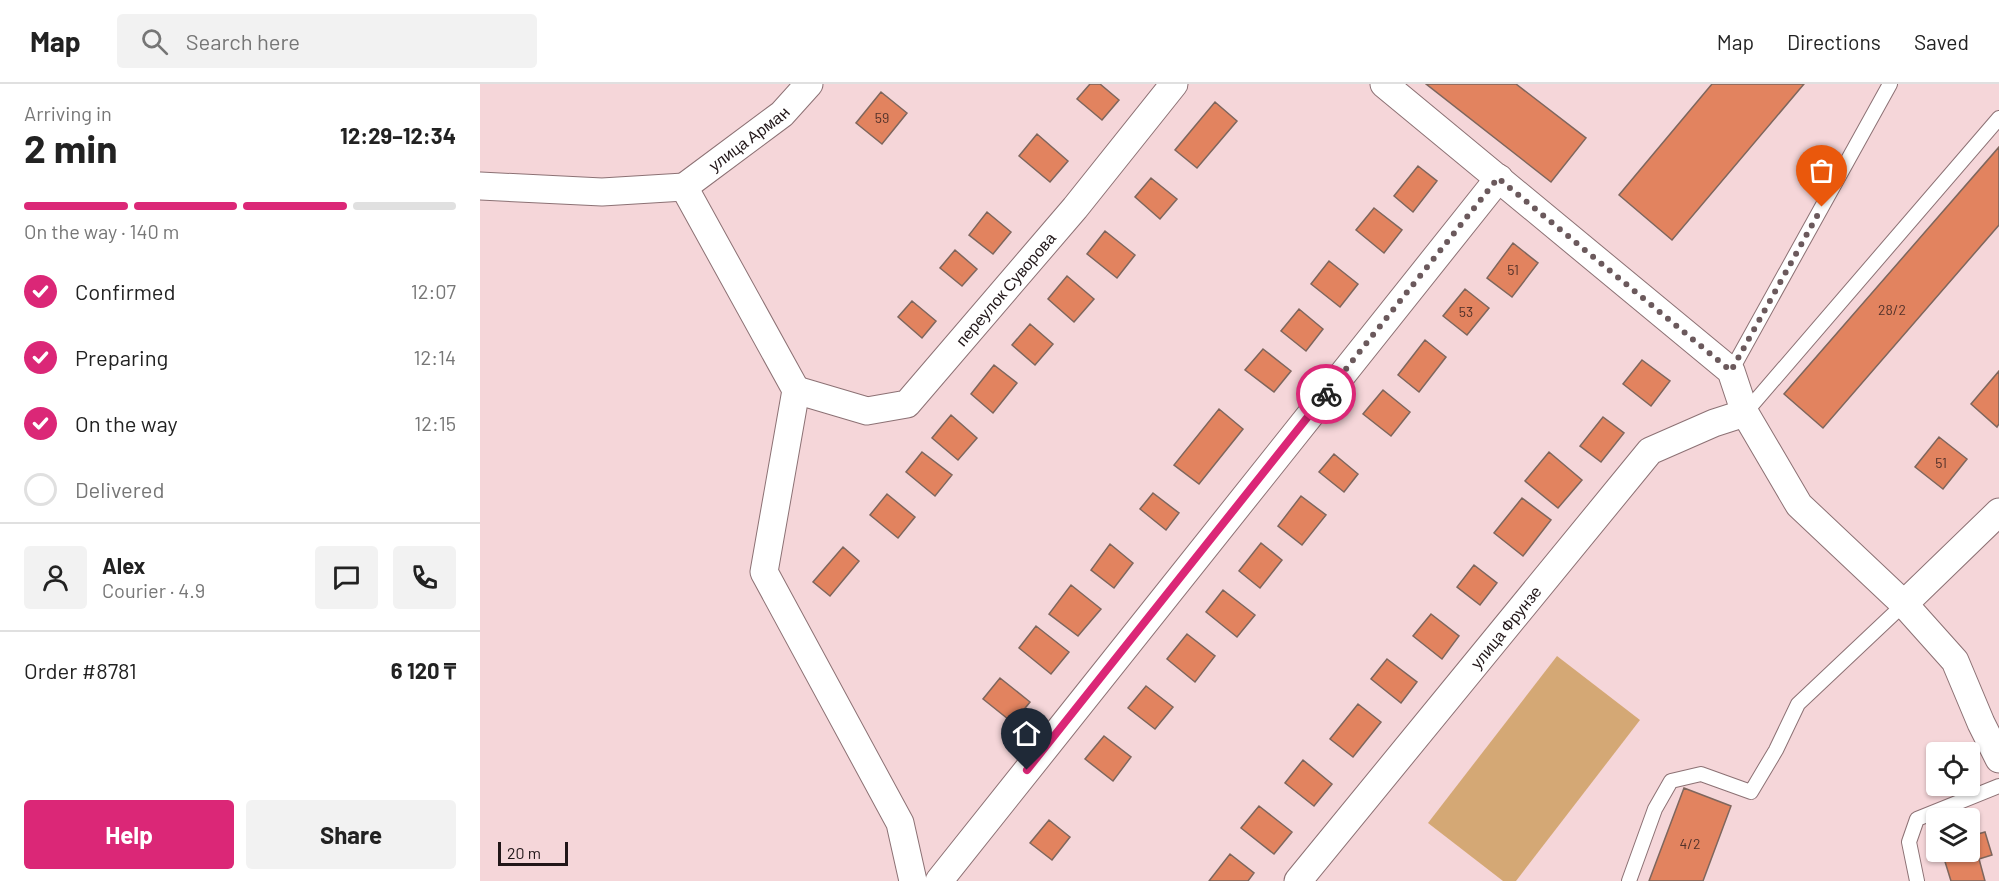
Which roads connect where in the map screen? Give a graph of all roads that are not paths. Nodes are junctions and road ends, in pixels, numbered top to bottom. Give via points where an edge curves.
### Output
1 (809, 84) edge
2 (1174, 84) edge
3 (1384, 84) edge
4 (1890, 84) edge
5 (1999, 118) edge
6 (1498, 178) junction
7 (480, 186) edge
8 (684, 187) junction
9 (1731, 371) junction
10 (796, 390) junction
11 (1745, 413) junction
12 (1999, 512) edge
13 (1904, 604) junction
14 (1999, 759) edge
15 (1999, 786) edge
16 (913, 881) edge
17 (939, 881) edge
18 (1298, 881) edge
19 (1629, 881) edge
20 (1917, 881) edge

1 - 8 street, улица Арман via 782,114
2 - 10 street, переулок Суворова via 1075,208 908,404 867,411
3 - 6 street
4 - 9 lane
5 - 11 lane
6 - 9 street
6 - 17 street
7 - 8 street via 602,192
8 - 10 street
9 - 11 street
10 - 16 street via 764,572 900,824
11 - 13 street via 1799,505
11 - 18 street, улица Фрунзе via 1650,451
12 - 13 street
13 - 14 street via 1955,661
13 - 19 lane via 1798,704 1751,792 1701,774 1671,781 1655,809
15 - 20 lane via 1917,819 1909,842

